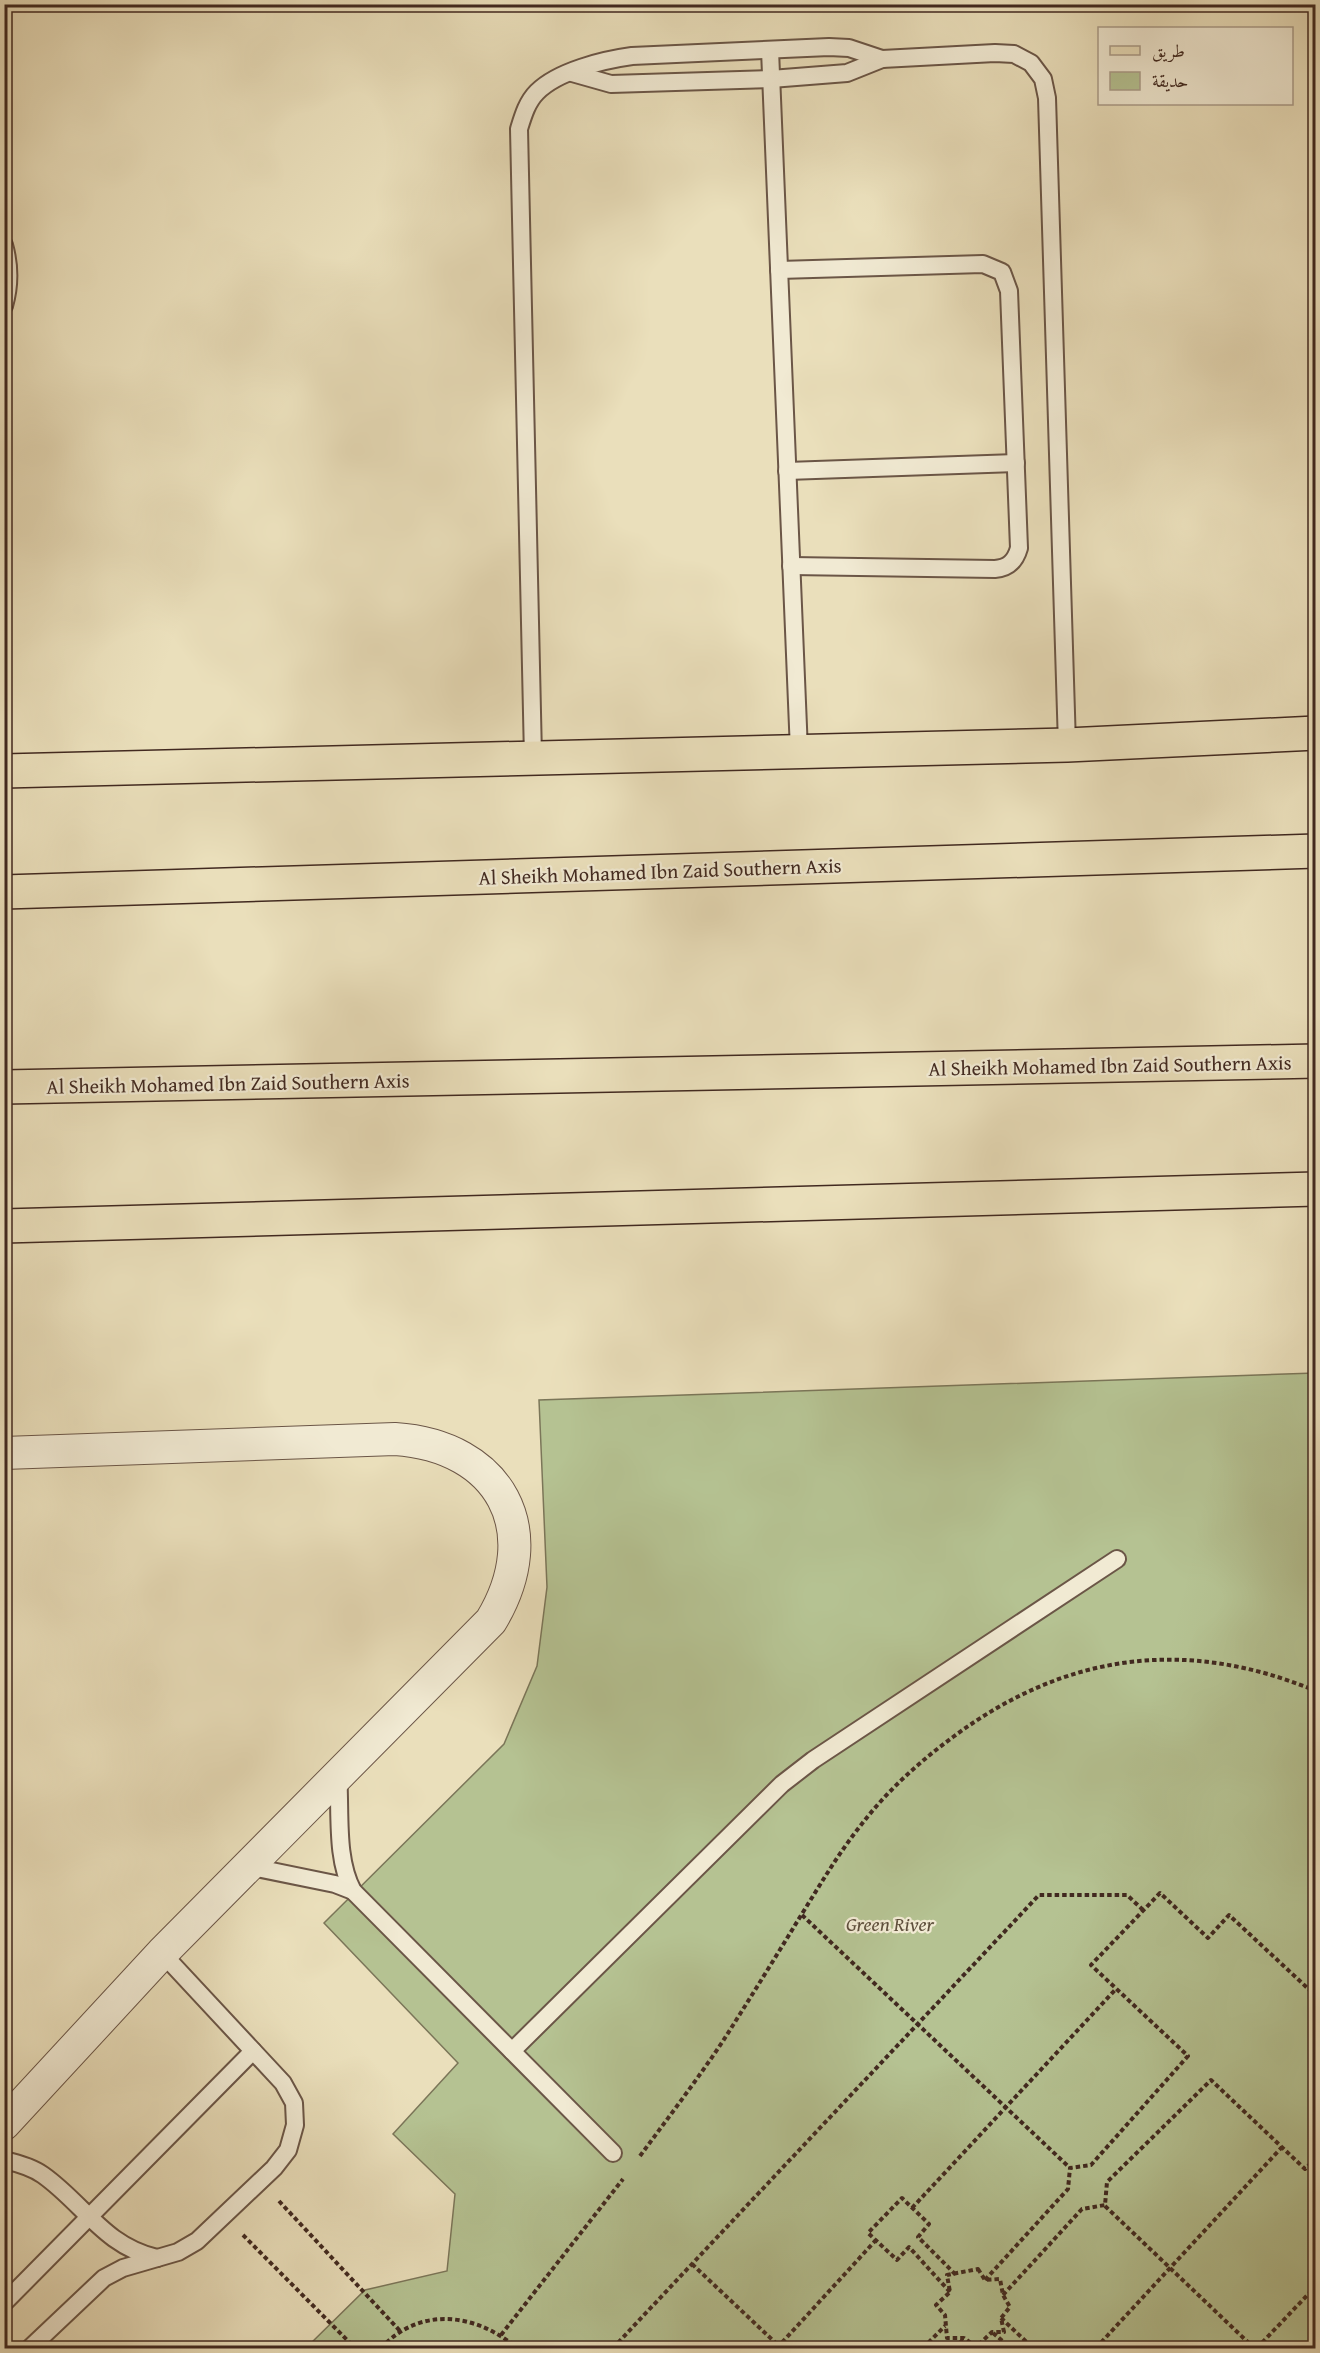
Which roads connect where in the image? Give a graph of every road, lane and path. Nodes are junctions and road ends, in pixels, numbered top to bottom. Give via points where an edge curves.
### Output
1 (770, 50) junction
2 (882, 59) junction
3 (572, 73) junction
4 (771, 79) junction
5 (4, 244) edge
6 (779, 270) junction
7 (4, 306) edge
8 (1016, 463) junction
9 (787, 471) junction
10 (791, 566) junction
11 (1316, 732) edge
12 (1066, 745) junction
13 (799, 751) junction
14 (533, 757) junction
15 (4, 771) edge
16 (1316, 851) edge
17 (4, 892) edge
18 (1316, 1061) edge
19 (4, 1087) edge
20 (1316, 1189) edge
21 (4, 1226) edge
22 (4, 1453) edge
23 (1117, 1559) dead end
24 (1316, 1691) edge
25 (338, 1773) junction
26 (247, 1866) junction
27 (353, 1891) junction
28 (1143, 1910) junction
29 (802, 1915) junction
30 (162, 1953) junction
31 (1116, 1989) junction
32 (1316, 1996) edge
33 (917, 2024) junction
34 (253, 2051) junction
35 (512, 2051) junction
36 (1006, 2108) junction
37 (4, 2124) edge
38 (1282, 2147) junction
39 (613, 2153) dead end
40 (1316, 2158) edge
41 (4, 2160) edge
42 (637, 2161) dead end
43 (1070, 2169) junction
44 (630, 2170) dead end
45 (260, 2181) junction
46 (1105, 2205) junction
47 (912, 2208) junction
48 (224, 2215) junction
49 (88, 2218) junction
50 (876, 2240) junction
51 (158, 2258) junction
52 (692, 2264) junction
53 (1170, 2268) junction
54 (956, 2275) junction
55 (985, 2280) junction
56 (1316, 2286) edge
57 (950, 2292) junction
58 (1003, 2295) junction
59 (4, 2303) edge
60 (1001, 2318) junction
61 (945, 2326) junction
62 (401, 2332) junction
63 (992, 2332) junction
64 (501, 2335) junction
65 (964, 2338) junction
66 (779, 2348) edge
67 (30, 2349) edge
68 (355, 2349) edge
69 (381, 2349) edge
70 (517, 2349) edge
71 (613, 2349) edge
72 (923, 2349) edge
73 (954, 2349) edge
74 (1011, 2349) edge
75 (1033, 2349) edge
76 (1096, 2349) edge
77 (1256, 2349) edge

1 - 2 lane via 849,48
1 - 3 lane via 632,56 609,59
1 - 4 lane
2 - 4 lane via 847,73
2 - 12 lane via 1014,54 1031,63 1043,79 1047,98
3 - 4 lane via 612,84
3 - 14 lane via 537,92 525,109 519,129
4 - 6 lane
5 - 7 lane via 9,289
6 - 8 lane via 983,264 1002,272 1009,291
6 - 9 lane
8 - 9 lane
8 - 10 lane via 1019,548 1004,568
9 - 10 lane
10 - 13 lane
11 - 12 main road
12 - 13 main road
13 - 14 main road
14 - 15 main road
16 - 17 main road, Al Sheikh Mohamed Ibn Zaid Southern Axis
18 - 19 main road, Al Sheikh Mohamed Ibn Zaid Southern Axis
20 - 21 main road
22 - 25 street via 395,1439 424,1441 452,1450 476,1465 495,1486 509,1512 515,1540 514,1569 506,1596 491,1621
23 - 35 lane via 782,1784
24 - 29 path via 1253,1669 1172,1659 1096,1667 1023,1692 976,1720 895,1786 861,1824
25 - 26 street
25 - 27 lane via 343,1855
26 - 27 lane
26 - 30 street
27 - 35 lane
28 - 31 path via 1091,1965
28 - 32 path via 1160,1893 1208,1938 1229,1915
28 - 33 path via 1127,1895 1039,1895
29 - 33 path
29 - 42 path via 721,2044
30 - 34 lane
30 - 37 street
31 - 36 path
31 - 43 path via 1188,2056 1091,2165
33 - 36 path
33 - 52 path
34 - 45 lane via 283,2083 294,2103 296,2125 288,2150
34 - 49 lane
35 - 39 lane
36 - 43 path
36 - 47 path
38 - 40 path via 1305,2169
38 - 46 path via 1211,2080 1107,2182
38 - 53 path
41 - 49 lane via 43,2175
43 - 55 path via 1068,2189
44 - 64 path
45 - 48 lane
45 - 62 path
46 - 53 path
46 - 58 path via 1082,2209
47 - 50 path via 902,2198 868,2233
47 - 54 path via 929,2224 918,2237
48 - 51 lane via 197,2241
48 - 68 path
49 - 51 lane via 124,2247
49 - 59 lane
50 - 57 path via 897,2260 909,2247
50 - 66 path
51 - 67 lane via 104,2278
52 - 66 path
52 - 71 path
53 - 76 path
53 - 77 path
54 - 55 path via 978,2270
54 - 57 path via 947,2275
55 - 58 path via 1000,2279
56 - 77 path
57 - 61 path via 936,2305 945,2315
58 - 60 path via 1010,2307
60 - 63 path via 1004,2332
60 - 75 path
61 - 65 path via 946,2338
61 - 72 path
62 - 64 path via 441,2319 482,2325
62 - 69 path
63 - 65 path via 976,2347
63 - 74 path
64 - 70 path
65 - 73 path

